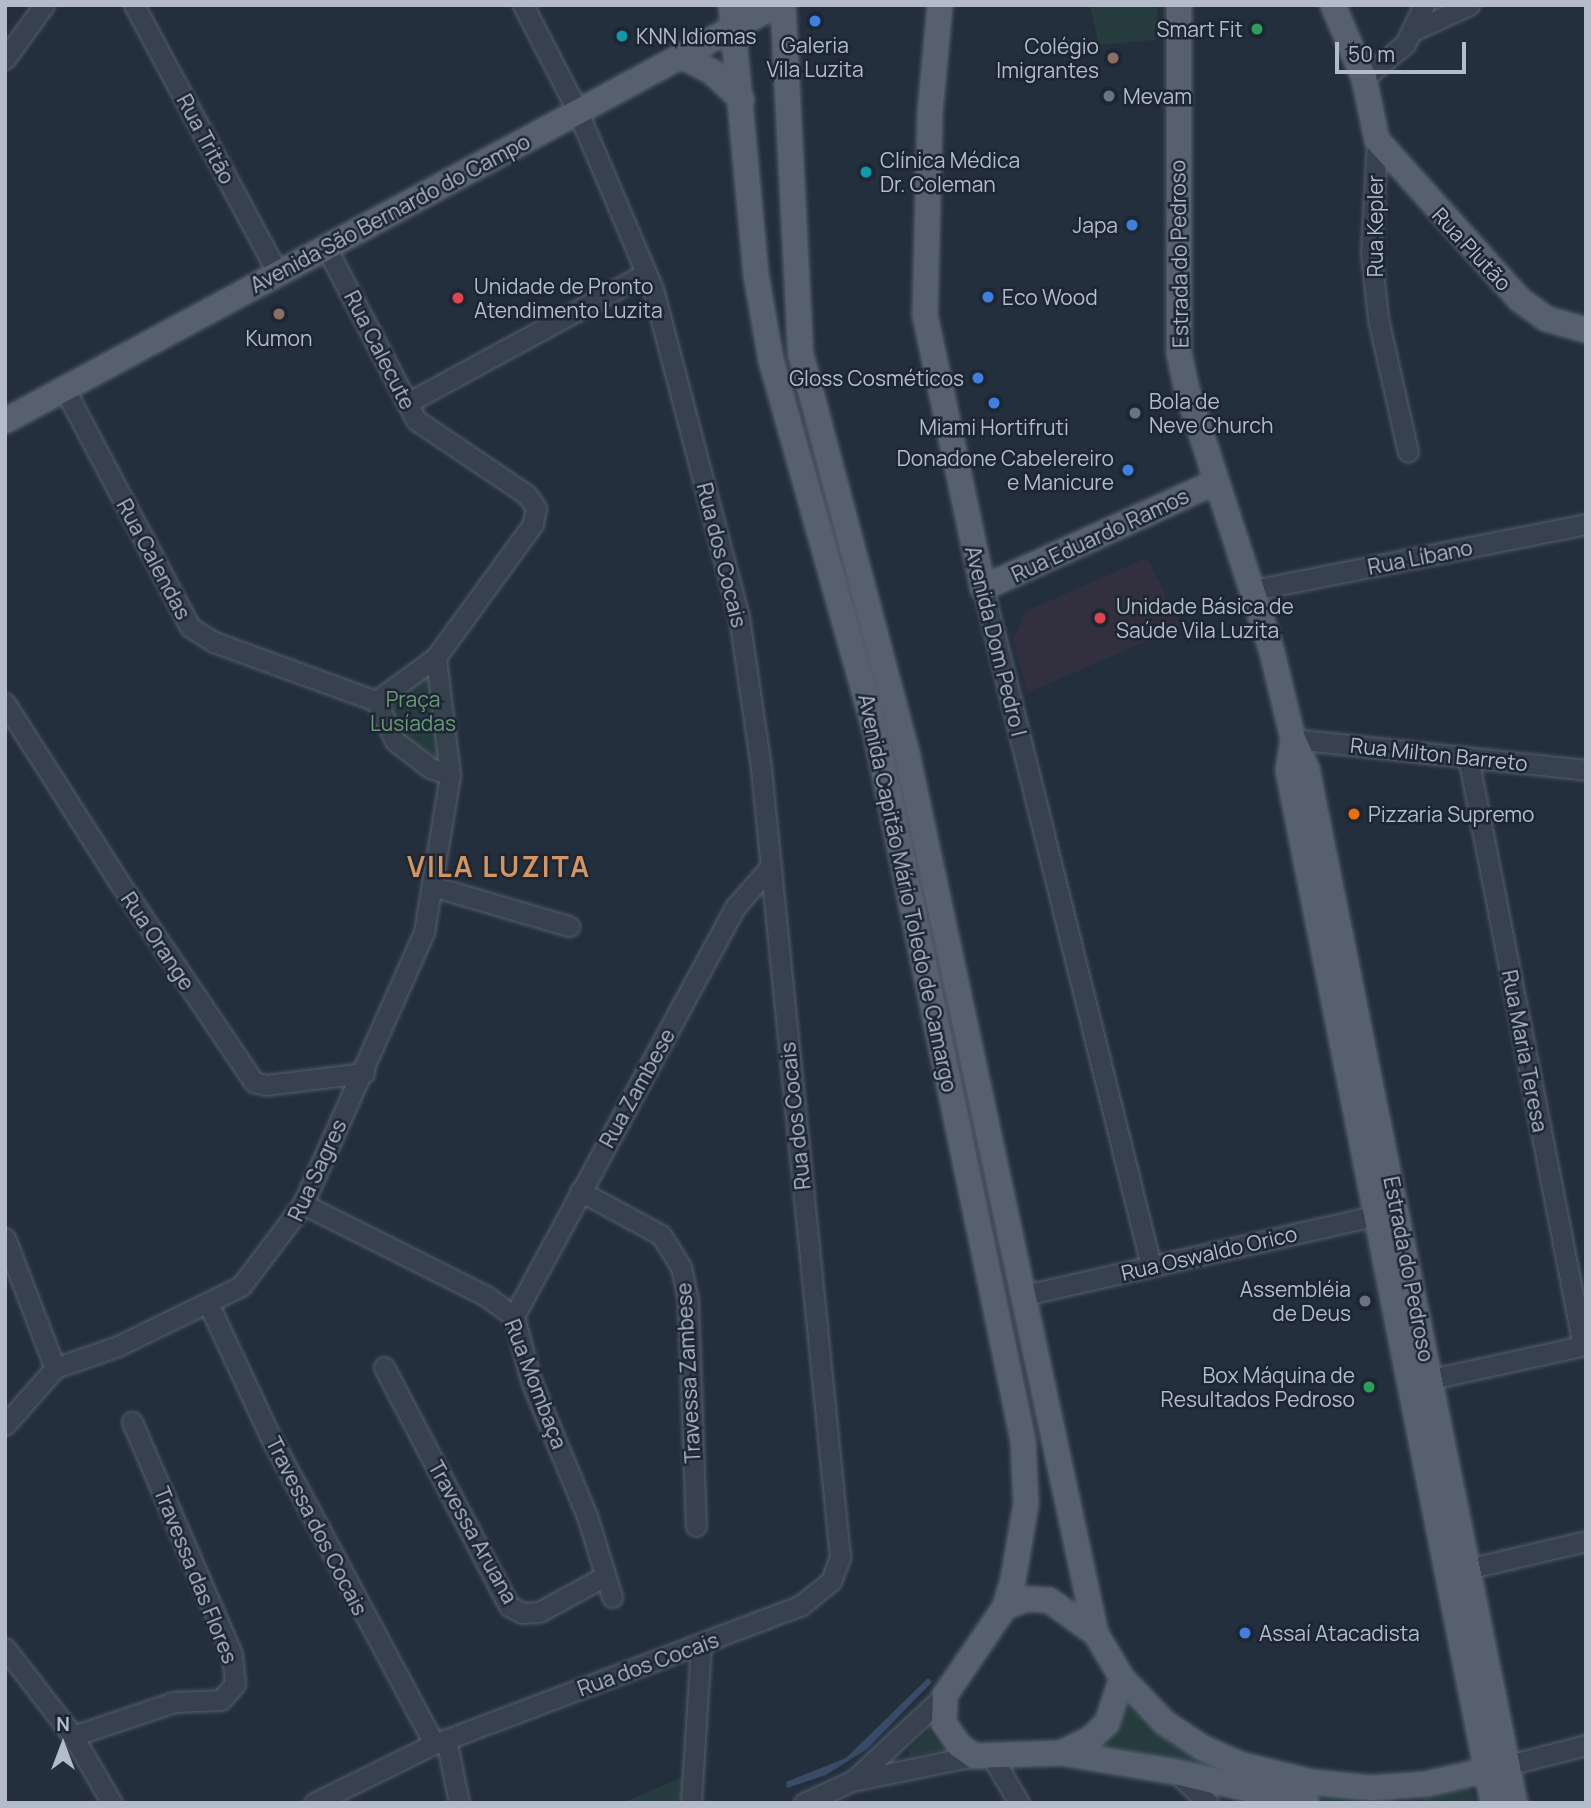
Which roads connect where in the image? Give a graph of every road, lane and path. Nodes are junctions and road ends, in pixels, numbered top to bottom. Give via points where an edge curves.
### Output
1 (44, 5) edge
2 (134, 5) edge
3 (523, 5) edge
4 (776, 5) edge
5 (783, 5) edge
6 (940, 5) edge
7 (1179, 5) edge
8 (1333, 5) edge
9 (1424, 5) edge
10 (1469, 5) edge
11 (733, 17) edge
12 (1415, 30) junction
13 (681, 56) junction
14 (5, 59) edge
15 (1364, 78) junction
16 (742, 100) junction
17 (578, 112) junction
18 (745, 131) junction
19 (1377, 140) junction
20 (789, 157) junction
21 (326, 247) junction
22 (278, 273) junction
23 (646, 273) junction
24 (1586, 330) edge
25 (64, 388) junction
26 (407, 403) junction
27 (5, 421) edge
28 (1408, 452) dead end
29 (1216, 482) junction
30 (1586, 524) edge
31 (983, 588) junction
32 (1254, 590) junction
33 (436, 657) junction
34 (376, 701) junction
35 (5, 704) edge
36 (1293, 738) junction
37 (1468, 757) junction
38 (1586, 770) edge
39 (450, 775) junction
40 (770, 867) junction
41 (432, 886) junction
42 (569, 926) dead end
43 (364, 1073) junction
44 (580, 1191) junction
45 (303, 1204) junction
46 (1388, 1213) junction
47 (5, 1238) edge
48 (1151, 1266) junction
49 (1021, 1296) junction
50 (208, 1303) junction
51 (514, 1316) junction
52 (1584, 1345) edge
53 (384, 1367) dead end
54 (55, 1368) junction
55 (1420, 1382) junction
56 (132, 1422) dead end
57 (5, 1426) edge
58 (696, 1526) dead end
59 (1586, 1541) edge
60 (1459, 1571) junction
61 (606, 1576) junction
62 (612, 1597) dead end
63 (1004, 1607) junction
64 (1096, 1634) junction
65 (701, 1644) junction
66 (5, 1648) edge
67 (1122, 1678) junction
68 (945, 1695) junction
69 (74, 1736) junction
70 (440, 1742) junction
71 (1586, 1745) edge
72 (1061, 1753) junction
73 (983, 1755) junction
74 (1497, 1768) junction
75 (1176, 1772) junction
76 (852, 1781) junction
77 (1419, 1793) edge
78 (112, 1803) edge
79 (314, 1803) edge
80 (459, 1803) edge
81 (691, 1803) edge
82 (804, 1803) edge
83 (1019, 1803) edge
84 (1208, 1803) edge
85 (1306, 1803) edge
86 (1493, 1803) edge
87 (1515, 1803) edge

1 - 14 street
2 - 22 street, Rua Tritão
3 - 17 street, Rua dos Cocais
4 - 11 main road, Avenida São Bernardo do Campo
5 - 20 main road, Avenida Capitão Mário Toledo de Camargo
6 - 31 main road, Avenida Dom Pedro I via 930,113 925,314
7 - 29 main road, Estrada do Pedroso via 1177,325 1187,390
8 - 15 main road, Rua Kepler
9 - 12 street
10 - 12 street
11 - 13 main road, Avenida São Bernardo do Campo
11 - 16 main road, Avenida Capitão Mário Toledo de Camargo
12 - 15 street
13 - 16 main road via 711,71
13 - 17 main road, Avenida São Bernardo do Campo
15 - 19 main road, Rua Kepler
16 - 18 main road, Avenida Capitão Mário Toledo de Camargo
17 - 21 main road, Avenida São Bernardo do Campo
17 - 23 street, Rua dos Cocais
18 - 20 main road via 761,155
18 - 63 main road, Avenida Capitão Mário Toledo de Camargo via 756,275 778,391 877,738 1021,1425 1026,1504 1018,1563
19 - 24 main road, Rua Plutão via 1518,299 1547,319
19 - 28 street, Rua Kepler via 1370,252 1378,319
20 - 49 main road, Avenida Capitão Mário Toledo de Camargo via 801,355 906,754
21 - 22 main road, Avenida São Bernardo do Campo
21 - 26 street, Rua Calecute
22 - 25 main road, Avenida São Bernardo do Campo
23 - 26 street
23 - 40 street, Rua dos Cocais via 739,617 752,686
25 - 27 main road, Avenida São Bernardo do Campo
25 - 34 street, Rua Calendas via 190,627 214,642
26 - 33 street, Rua Calecute via 422,426 527,495 536,508 533,524
29 - 31 main road, Rua Eduardo Ramos
29 - 32 main road, Estrada do Pedroso
30 - 32 street, Rua Líbano
31 - 48 street, Avenida Dom Pedro I
32 - 36 main road, Estrada do Pedroso
33 - 34 street
33 - 39 street
34 - 39 street via 383,722 403,748 430,768
35 - 43 street, Rua Orange via 254,1082 266,1085
36 - 37 street, Rua Milton Barreto
36 - 46 main road, Estrada do Pedroso via 1288,771
37 - 38 street, Rua Milton Barreto
37 - 52 street, Rua Maria Teresa
39 - 41 street, Rua Sagres
40 - 44 street, Rua Zambese via 736,906
40 - 65 street, Rua dos Cocais via 840,1557 831,1581 800,1606
41 - 42 street
41 - 43 street, Rua Sagres via 424,932
43 - 45 street, Rua Sagres
44 - 51 street, Rua Zambese
44 - 58 street, Travessa Zambese via 661,1235 681,1267 688,1301
45 - 50 street, Rua Sagres via 273,1250 241,1286
45 - 51 street, Rua Mombaça via 486,1296
46 - 48 street, Rua Oswaldo Orico
46 - 55 main road, Estrada do Pedroso
47 - 54 street
48 - 49 street, Rua Oswaldo Orico
49 - 64 main road, Avenida Capitão Mário Toledo de Camargo
50 - 54 street, Rua Sagres via 118,1346
50 - 70 street, Travessa dos Cocais via 272,1440
51 - 61 street, Rua Mombaça via 531,1381 587,1516
52 - 55 street
53 - 61 street, Travessa Aruana via 509,1606 522,1613 539,1612
54 - 57 street, Rua Sagres
55 - 60 main road, Estrada do Pedroso
56 - 69 street, Travessa das Flores via 232,1654 235,1684 221,1700 174,1702
59 - 60 street
60 - 74 main road, Estrada do Pedroso
61 - 62 street, Rua Mombaça
63 - 64 main road via 1027,1599 1049,1600
63 - 68 main road, Avenida Capitão Mário Toledo de Camargo
64 - 67 main road, Avenida Capitão Mário Toledo de Camargo
65 - 70 street, Rua dos Cocais
65 - 81 street
66 - 69 street
67 - 72 main road via 1107,1723 1090,1739
67 - 77 main road, Avenida Capitão Mário Toledo de Camargo via 1181,1735 1242,1765 1350,1788
68 - 73 main road via 944,1723 949,1732
68 - 76 street
69 - 78 street
70 - 79 street, Rua dos Cocais
70 - 80 street, Travessa dos Cocais
71 - 74 street
72 - 73 main road
72 - 75 main road
73 - 76 street
73 - 83 street
74 - 77 main road, Avenida Capitão Mário Toledo de Camargo
74 - 86 main road, Estrada do Pedroso
74 - 87 main road, Estrada do Pedroso
75 - 84 street
75 - 85 main road
76 - 82 street

